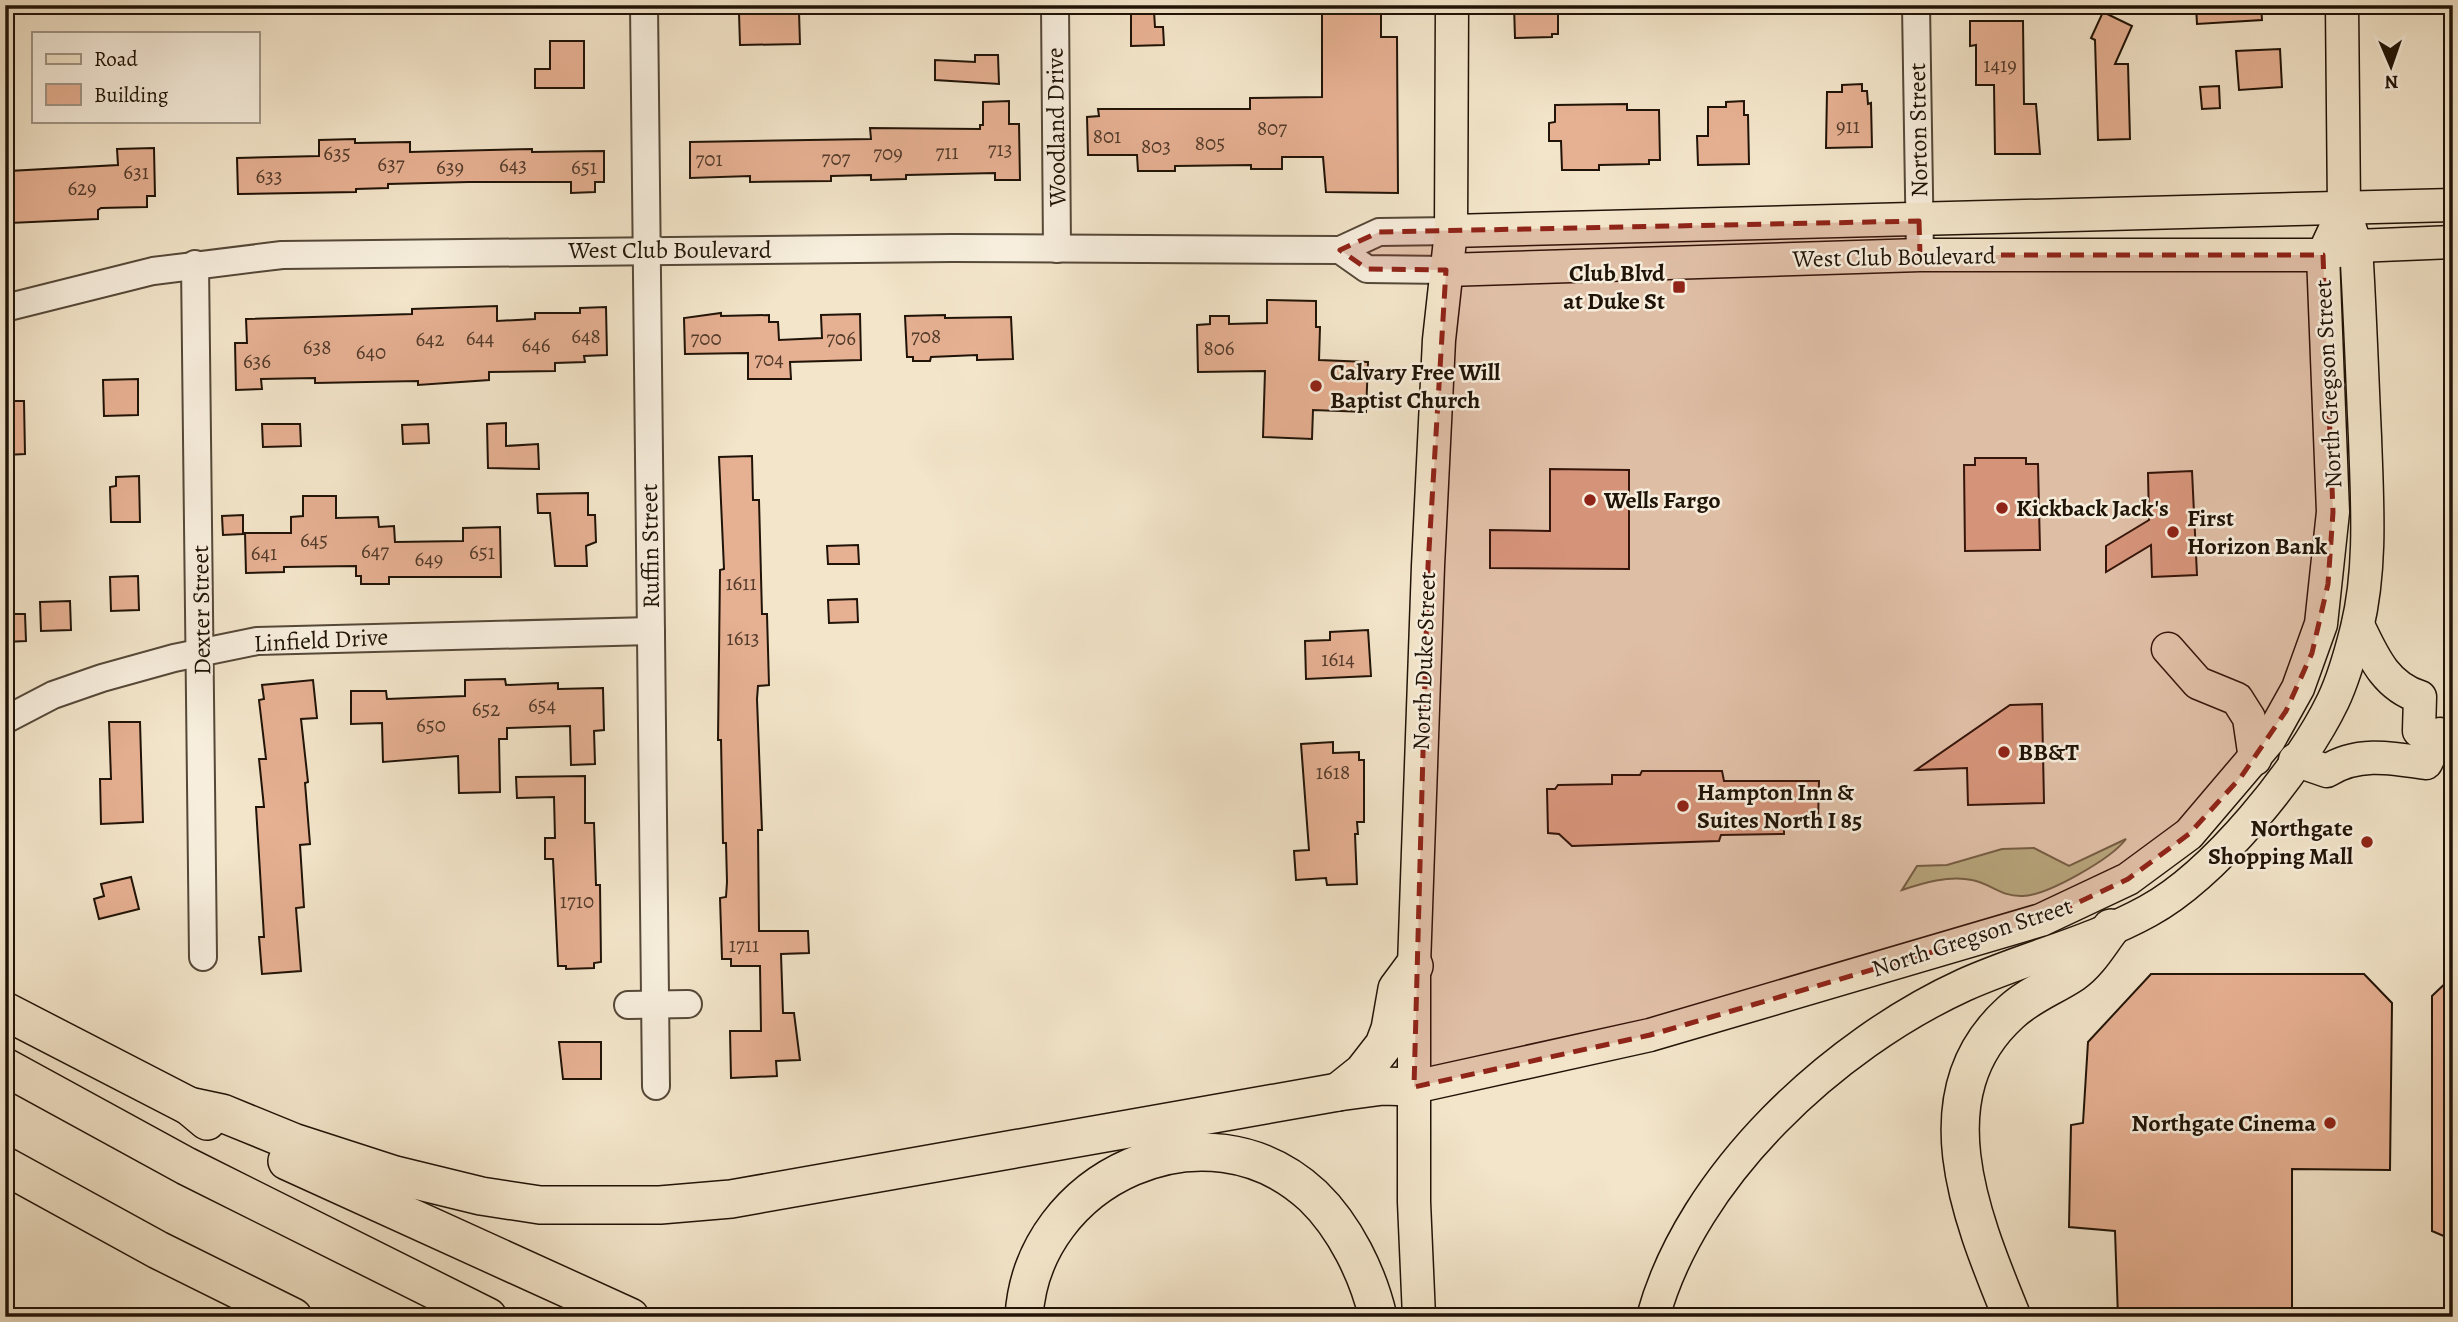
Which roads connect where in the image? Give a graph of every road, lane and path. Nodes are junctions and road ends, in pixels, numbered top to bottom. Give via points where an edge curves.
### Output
1 (645, 5) edge
2 (1055, 5) edge
3 (1452, 5) edge
4 (1916, 5) edge
5 (2342, 5) edge
6 (2453, 205) edge
7 (2344, 209) junction
8 (1919, 221) junction
9 (1451, 231) junction
10 (2453, 242) edge
11 (2356, 246) junction
12 (1057, 249) junction
13 (647, 250) junction
14 (1340, 250) junction
15 (2323, 255) junction
16 (1920, 256) junction
17 (195, 264) junction
18 (1446, 270) junction
19 (5, 308) edge
20 (2358, 625) junction
21 (651, 631) junction
22 (2168, 649) dead end
23 (201, 652) junction
24 (5, 720) edge
25 (2255, 759) junction
26 (2295, 761) junction
27 (2111, 928) junction
28 (203, 957) dead end
29 (1415, 965) junction
30 (655, 1004) junction
31 (688, 1004) dead end
32 (628, 1005) dead end
33 (5, 1011) edge
34 (5, 1067) edge
35 (656, 1086) dead end
36 (1414, 1087) junction
37 (1338, 1092) junction
38 (189, 1105) junction
39 (5, 1166) edge
40 (158, 1250) junction
41 (239, 1317) edge
42 (293, 1317) edge
43 (488, 1317) edge
44 (630, 1317) edge
45 (1024, 1317) edge
46 (1378, 1317) edge
47 (1419, 1317) edge
48 (1653, 1317) edge
49 (2012, 1317) edge

1 - 13 street, Ruffin Street
2 - 12 street, Woodland Drive
3 - 9 main road, North Duke Street
4 - 8 street, Norton Street
5 - 7 main road, North Gregson Street
6 - 7 main road, West Club Boulevard
7 - 8 main road, West Club Boulevard
7 - 11 main road, North Gregson Street
7 - 15 main road, North Gregson Street
8 - 9 main road, West Club Boulevard
8 - 16 street, Norton Street
9 - 14 street, West Club Boulevard via 1379,232
9 - 18 main road, North Duke Street
10 - 11 main road, West Club Boulevard
11 - 15 main road, West Club Boulevard
11 - 20 main road, North Gregson Street via 2368,512
12 - 13 street, West Club Boulevard
12 - 14 street, West Club Boulevard
13 - 17 street, West Club Boulevard via 282,255
13 - 21 street, Ruffin Street
14 - 18 street, West Club Boulevard via 1367,269
15 - 16 main road, West Club Boulevard
15 - 25 main road, North Gregson Street via 2333,512 2328,584 2312,653 2286,711
16 - 18 main road, West Club Boulevard
17 - 19 street, West Club Boulevard
17 - 23 street, Dexter Street
18 - 29 main road, North Duke Street via 1428,566
20 - 26 main road, North Gregson Street via 2332,702
20 - 26 main road via 2382,672 2405,692 2420,697 2429,733 2426,763 2371,758 2349,760 2327,771
21 - 23 street, Linfield Drive via 300,638
21 - 30 street, Ruffin Street
22 - 25 main road via 2199,683 2237,699 2249,718
23 - 24 street, Linfield Drive via 53,695
23 - 28 street, Dexter Street
25 - 36 main road, North Gregson Street via 2189,834 2158,859 2128,879 2041,920 1650,1035
26 - 27 main road, North Gregson Street via 2249,824 2183,888
27 - 48 main road, North Gregson Street via 1963,986 1880,1032 1832,1068 1770,1126 1720,1185 1669,1267
27 - 49 highway via 2075,972 2035,992 1993,1029 1970,1069 1961,1100 1962,1163 1982,1242
29 - 36 main road, North Duke Street
29 - 37 highway via 1397,989 1384,1045 1363,1072
30 - 31 street
30 - 32 street
30 - 35 street, Ruffin Street
33 - 38 highway
34 - 43 highway via 186,1166
36 - 37 highway
36 - 47 main road, North Duke Street
37 - 38 highway via 731,1199 648,1205 540,1205 481,1196 395,1175
38 - 44 highway via 215,1127
39 - 40 highway
40 - 41 highway
40 - 42 highway
45 - 46 highway via 1033,1268 1068,1211 1116,1174 1149,1158 1185,1154 1250,1161 1312,1195 1354,1253

